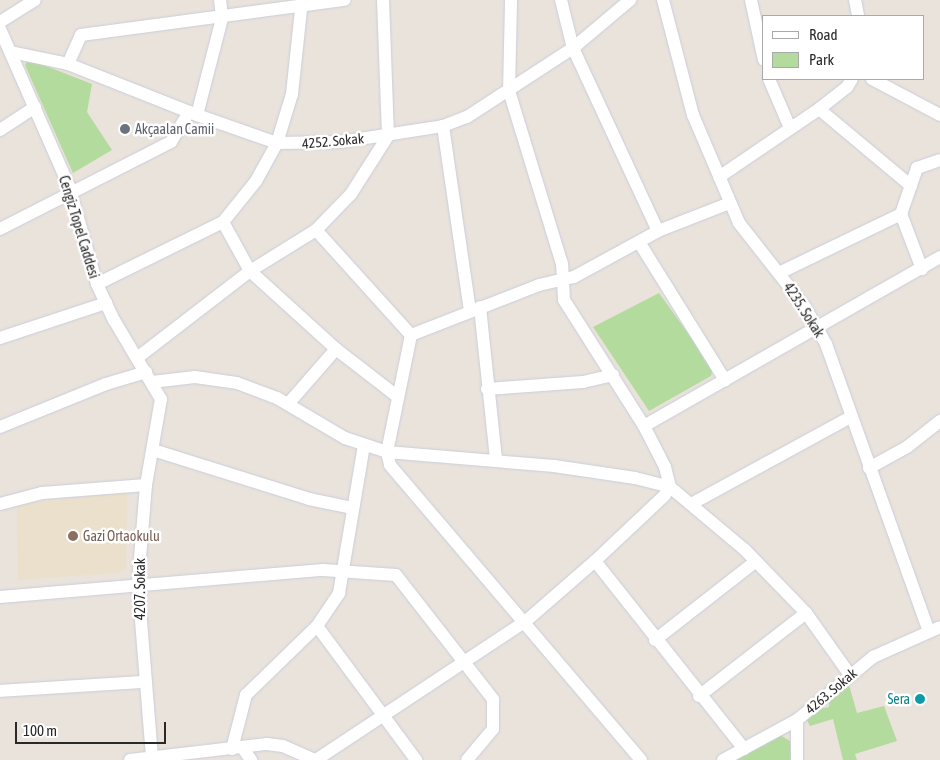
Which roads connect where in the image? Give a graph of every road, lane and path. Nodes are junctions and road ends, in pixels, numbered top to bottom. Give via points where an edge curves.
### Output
1 (35, 0) edge
2 (220, 0) edge
3 (345, 0) edge
4 (383, 0) edge
5 (511, 0) edge
6 (561, 0) edge
7 (630, 0) edge
8 (663, 0) edge
9 (751, 0) edge
10 (859, 1) edge
11 (302, 4) edge
12 (858, 15) edge
13 (222, 18) junction
14 (0, 22) edge
15 (0, 28) edge
16 (6, 47) edge
17 (573, 48) junction
18 (762, 51) edge
19 (68, 64) junction
20 (768, 80) edge
21 (851, 80) edge
22 (874, 80) edge
23 (509, 91) junction
24 (35, 107) junction
25 (819, 109) junction
26 (193, 114) junction
27 (940, 115) edge
28 (443, 126) junction
29 (790, 128) junction
30 (0, 130) edge
31 (388, 136) junction
32 (277, 143) junction
33 (940, 160) edge
34 (719, 177) junction
35 (911, 186) junction
36 (70, 191) junction
37 (730, 203) junction
38 (901, 214) junction
39 (223, 222) junction
40 (0, 229) edge
41 (316, 230) junction
42 (658, 231) junction
43 (639, 242) junction
44 (940, 257) edge
45 (922, 268) junction
46 (250, 271) junction
47 (779, 273) junction
48 (563, 280) junction
49 (97, 284) junction
50 (106, 303) junction
51 (475, 309) junction
52 (817, 329) junction
53 (411, 335) junction
54 (0, 338) edge
55 (336, 349) junction
56 (137, 358) junction
57 (613, 375) junction
58 (725, 380) junction
59 (152, 382) junction
60 (487, 389) junction
61 (398, 397) junction
62 (288, 404) junction
63 (851, 417) junction
64 (940, 421) edge
65 (644, 426) junction
66 (0, 427) edge
67 (364, 445) junction
68 (153, 450) junction
69 (386, 452) junction
70 (496, 460) junction
71 (869, 468) junction
72 (146, 485) junction
73 (670, 487) junction
74 (693, 503) junction
75 (0, 504) edge
76 (352, 508) junction
77 (595, 561) junction
78 (756, 561) junction
79 (342, 573) junction
80 (138, 583) junction
81 (0, 597) edge
82 (806, 613) junction
83 (526, 621) junction
84 (317, 626) junction
85 (935, 629) edge
86 (655, 640) junction
87 (466, 664) junction
88 (850, 675) junction
89 (144, 682) junction
90 (0, 691) edge
91 (699, 696) junction
92 (385, 717) junction
93 (797, 720) junction
94 (237, 748) junction
95 (744, 749) junction
96 (152, 757) junction
97 (169, 758) edge
98 (130, 760) edge
99 (250, 760) edge
100 (315, 760) edge
101 (416, 760) edge
102 (468, 760) edge
103 (641, 760) edge
104 (723, 760) edge
105 (797, 760) edge

1 - 14 street
2 - 13 street
3 - 11 street
4 - 31 street
5 - 23 street
6 - 17 street
7 - 17 street, 4252. Sokak
8 - 34 street, 4235. Sokak via 685,92
9 - 18 street
10 - 12 street
11 - 13 street
11 - 32 street via 292,94
13 - 19 street via 81,35
13 - 26 street
15 - 16 street, Cengiz Topel Caddesi
16 - 19 street, 4252. Sokak
16 - 24 street, Cengiz Topel Caddesi
17 - 23 street, 4252. Sokak
17 - 42 street
19 - 26 street, 4252. Sokak
20 - 29 street
21 - 25 street
22 - 27 street
23 - 28 street, 4252. Sokak via 467,117
23 - 48 street via 562,264
24 - 30 street
24 - 36 street, Cengiz Topel Caddesi
25 - 29 street
25 - 35 street
26 - 32 street, 4252. Sokak
26 - 36 street via 171,142
28 - 31 street, 4252. Sokak
28 - 51 street
29 - 34 street
31 - 32 street, 4252. Sokak via 324,144
31 - 41 street via 351,194
32 - 39 street via 256,182
33 - 35 street via 917,168
34 - 37 street, 4235. Sokak
35 - 38 street
36 - 40 street
36 - 49 street, Cengiz Topel Caddesi
37 - 42 street
37 - 47 street, 4235. Sokak via 748,235
38 - 45 street
38 - 47 street
39 - 46 street
39 - 49 street
41 - 46 street
41 - 53 street
42 - 43 street
43 - 48 street via 586,272
43 - 58 street
44 - 45 street
45 - 52 street
46 - 55 street
46 - 56 street
47 - 52 street, 4235. Sokak
48 - 51 street
48 - 57 street via 567,307
49 - 50 street, Cengiz Topel Caddesi
50 - 54 street
50 - 56 street, Cengiz Topel Caddesi
51 - 53 street
51 - 60 street
52 - 58 street
52 - 63 street, 4235. Sokak via 838,374
53 - 61 street
55 - 61 street
55 - 62 street
56 - 59 street, Cengiz Topel Caddesi
57 - 60 street via 583,382
57 - 65 street
58 - 65 street
59 - 62 street via 215,379 260,390
59 - 66 street via 106,384
59 - 68 street, 4207. Sokak via 162,407
60 - 70 street
61 - 69 street
62 - 67 street via 330,430
63 - 71 street, 4235. Sokak
63 - 74 street
64 - 71 street via 907,447
65 - 73 street via 665,467
67 - 69 street
67 - 76 street
68 - 72 street, 4207. Sokak
68 - 76 street via 309,499
69 - 70 street
69 - 83 street via 390,464
70 - 73 street via 626,476
71 - 85 street, 4235. Sokak
72 - 75 street via 42,493
72 - 80 street, 4207. Sokak
73 - 74 street
73 - 77 street
74 - 78 street
76 - 79 street
77 - 83 street
77 - 86 street
78 - 82 street
78 - 86 street
79 - 80 street via 323,570
79 - 84 street via 339,593
79 - 87 street via 396,575
80 - 81 street
80 - 89 street, 4207. Sokak
82 - 88 street
82 - 91 street
83 - 87 street
83 - 103 street
84 - 92 street
84 - 94 street via 246,695
85 - 88 street, 4263. Sokak via 884,650
86 - 91 street
87 - 92 street
87 - 102 street via 493,699 493,730
88 - 93 street, 4263. Sokak
89 - 90 street
89 - 96 street, 4207. Sokak
91 - 95 street
92 - 100 street
92 - 101 street
93 - 95 street, 4263. Sokak
93 - 105 street
94 - 97 street
94 - 99 street
94 - 100 street via 283,746
95 - 104 street, 4263. Sokak
96 - 97 street
96 - 98 street

